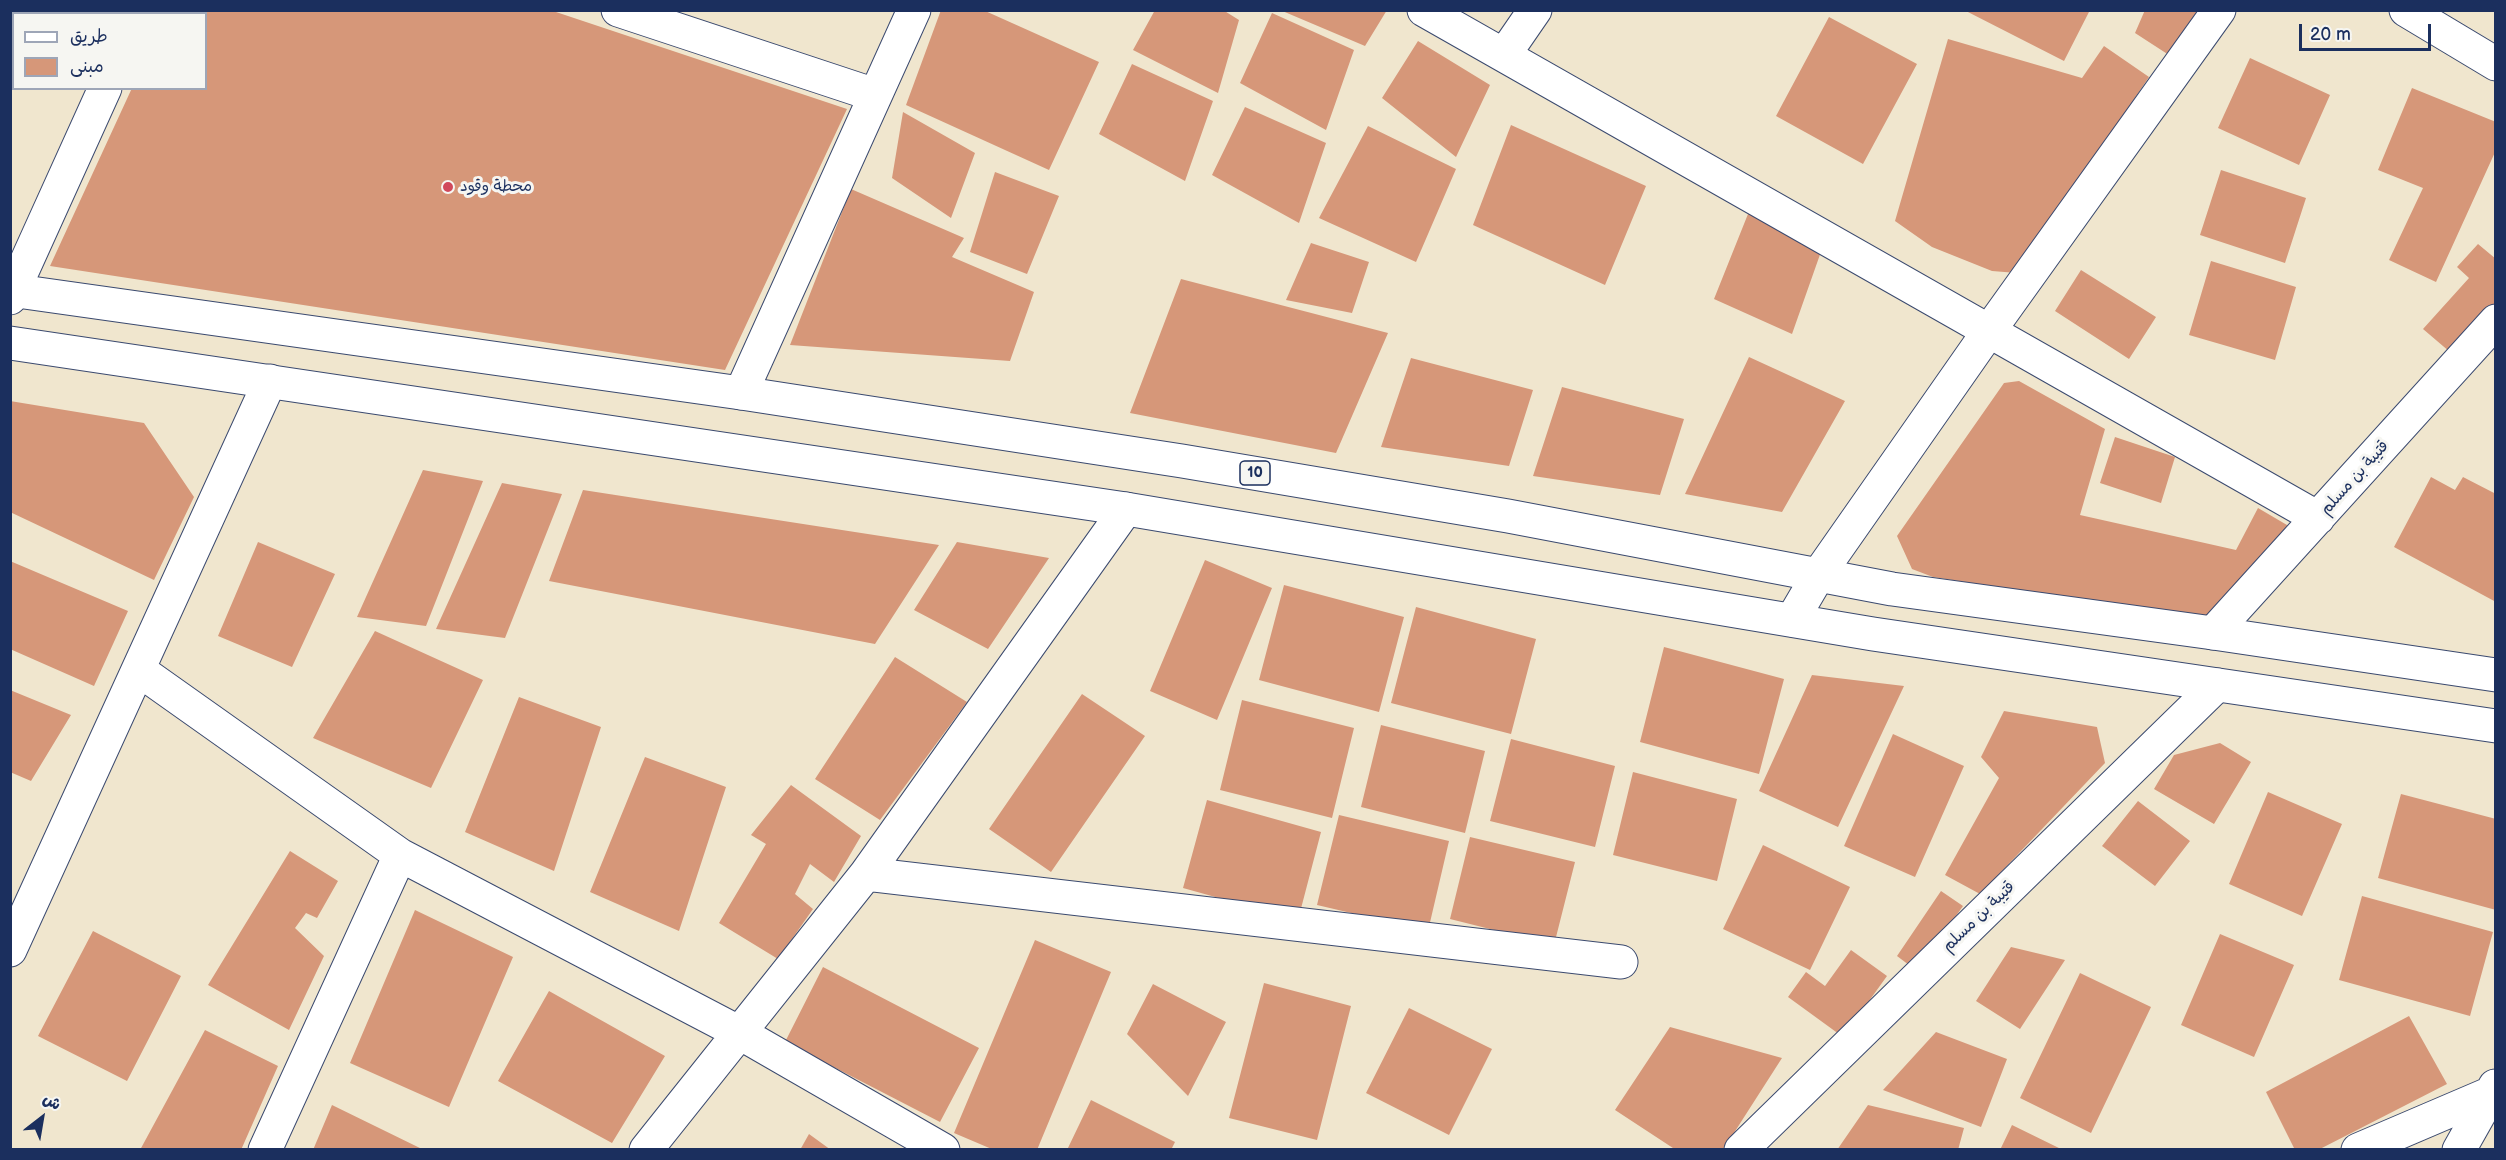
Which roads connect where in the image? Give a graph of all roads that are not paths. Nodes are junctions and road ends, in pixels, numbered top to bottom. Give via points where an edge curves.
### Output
1 (618, 10) edge
2 (914, 10) edge
3 (1424, 10) edge
4 (1535, 10) edge
5 (2219, 10) edge
6 (2406, 10) edge
7 (1504, 56) junction
8 (2496, 64) edge
9 (104, 90) edge
10 (875, 95) junction
11 (12, 293) edge
12 (2496, 321) edge
13 (1989, 331) junction
14 (10, 343) edge
15 (270, 381) junction
16 (741, 393) junction
17 (1126, 509) junction
18 (2318, 518) junction
19 (1819, 574) junction
20 (1792, 620) junction
21 (2213, 633) junction
22 (139, 670) junction
23 (2496, 675) edge
24 (2217, 685) junction
25 (2496, 726) edge
26 (400, 855) junction
27 (866, 874) junction
28 (10, 950) edge
29 (1621, 962) dead end
30 (740, 1033) junction
31 (2494, 1090) edge
32 (265, 1149) edge
33 (646, 1149) edge
34 (943, 1149) edge
35 (1741, 1149) edge
36 (2358, 1149) edge
37 (2459, 1149) edge

1 - 10 main road
2 - 10 main road
3 - 7 main road
4 - 7 main road
5 - 13 main road
6 - 8 main road
7 - 13 main road
9 - 11 main road
10 - 16 main road
11 - 16 main road, 10
12 - 18 main road, قتيبة بن مسلم
13 - 18 main road
13 - 19 main road
14 - 15 main road
15 - 17 main road
15 - 22 main road
16 - 19 main road, 10 via 1509,516
17 - 20 main road
17 - 27 main road
18 - 21 main road, قتيبة بن مسلم
19 - 20 main road
19 - 21 main road, 10 via 1892,590
20 - 24 main road
21 - 23 main road, 10
22 - 26 main road
22 - 28 main road
24 - 25 main road
24 - 35 main road, قتيبة بن مسلم
26 - 30 main road
26 - 32 main road
27 - 29 main road
27 - 30 main road
30 - 33 main road
30 - 34 main road
31 - 36 main road
31 - 37 main road

